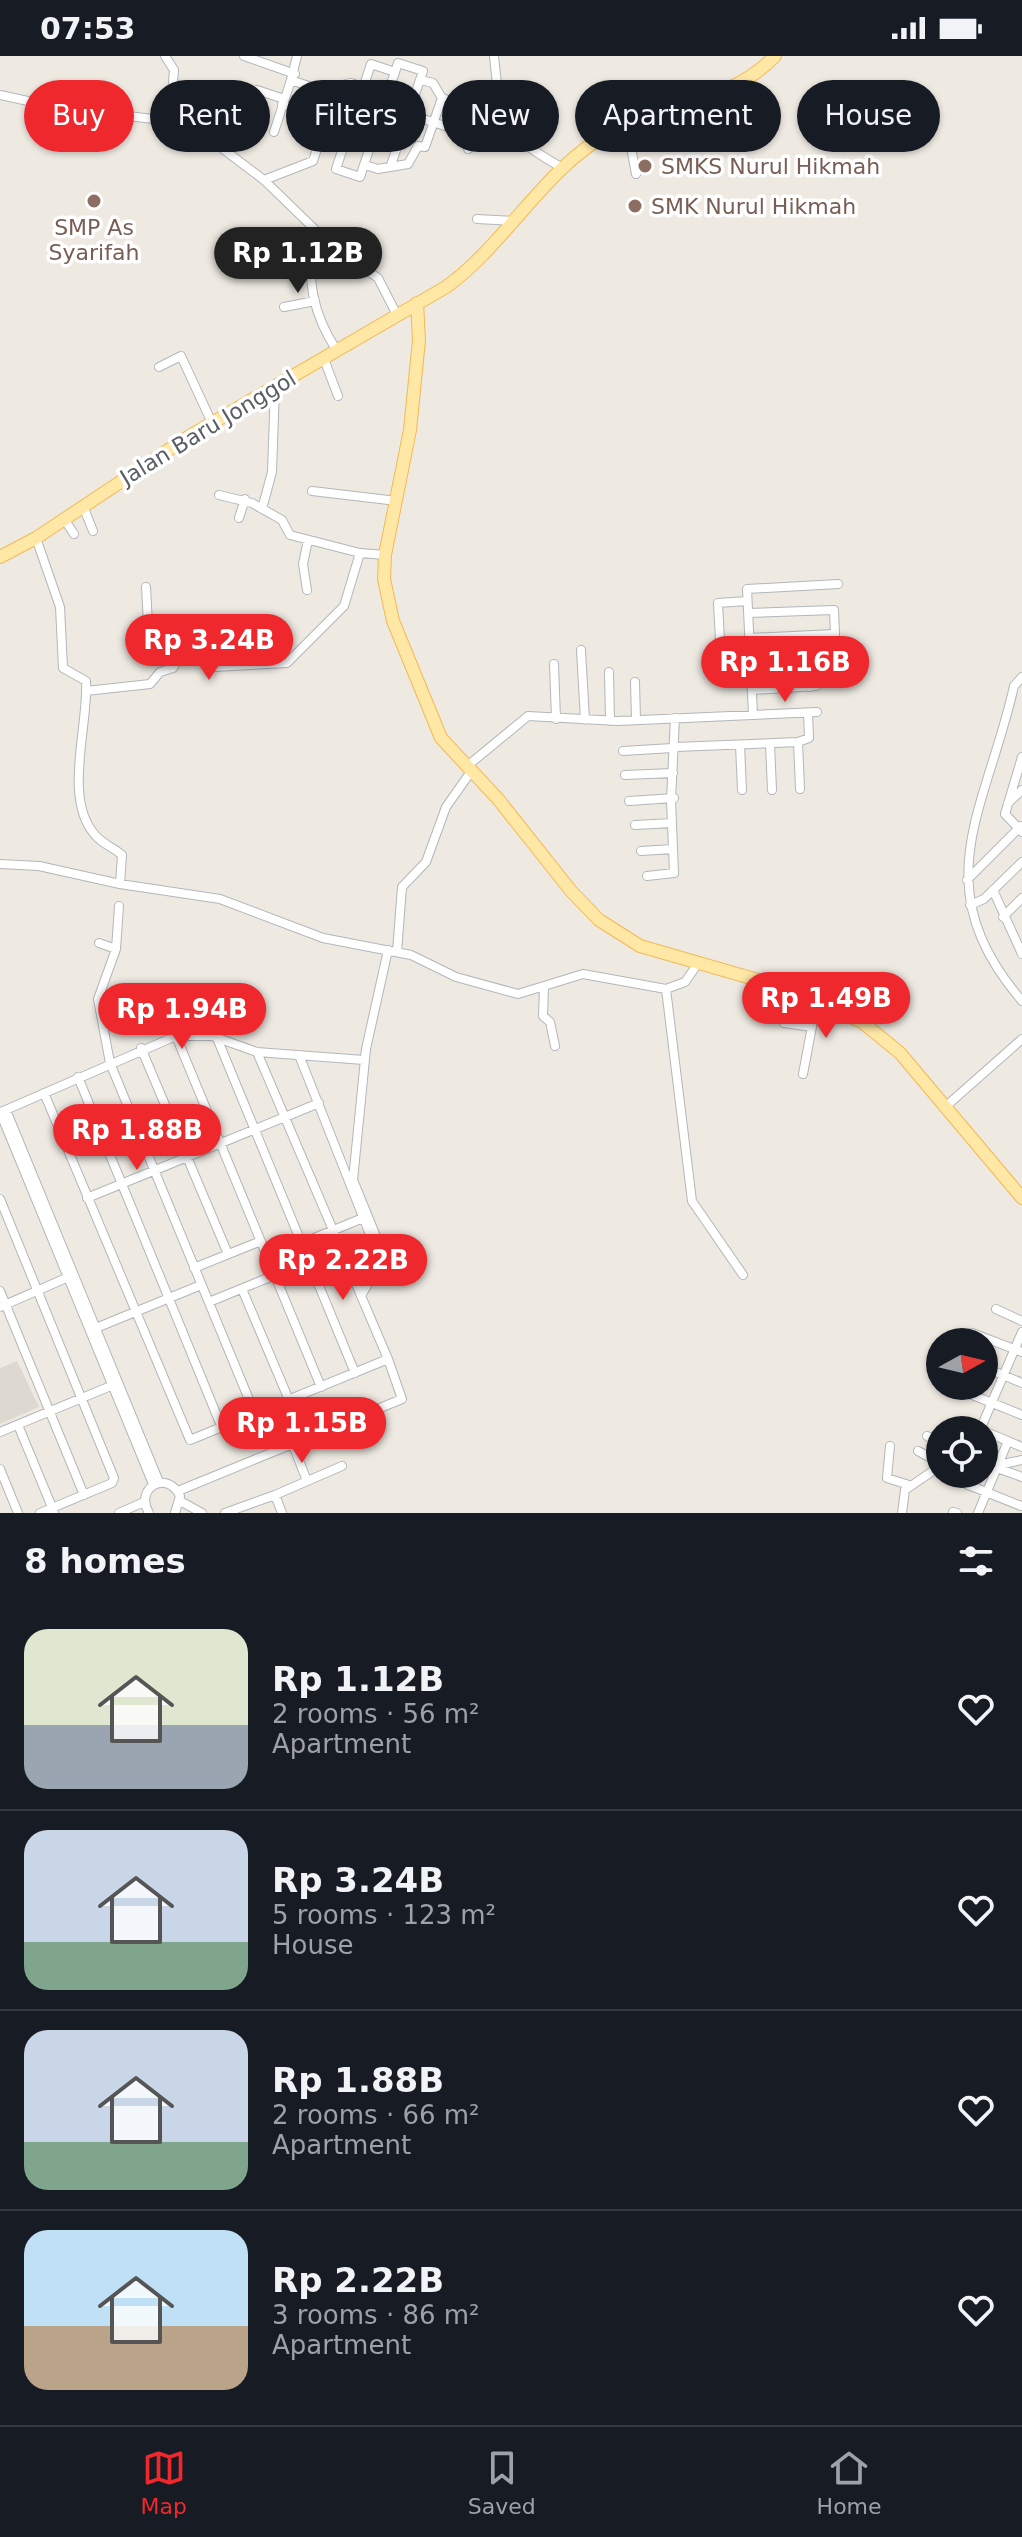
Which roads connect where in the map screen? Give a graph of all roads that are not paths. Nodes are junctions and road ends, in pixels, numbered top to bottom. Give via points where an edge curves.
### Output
1 (165, 56) edge
2 (244, 56) edge
3 (297, 56) edge
4 (494, 56) edge
5 (775, 56) edge
6 (395, 72) junction
7 (293, 77) junction
8 (173, 80) edge
9 (300, 80) edge
10 (365, 80) edge
11 (392, 80) edge
12 (421, 80) edge
13 (497, 80) edge
14 (747, 80) edge
15 (426, 81) edge
16 (0, 95) edge
17 (270, 96) edge
18 (442, 98) joint
19 (283, 102) junction
20 (286, 103) edge
21 (150, 118) edge
22 (426, 120) edge
23 (433, 122) junction
24 (442, 125) edge
25 (274, 132) dead end
26 (228, 152) edge
27 (316, 152) edge
28 (342, 152) edge
29 (369, 152) edge
30 (396, 152) edge
31 (536, 152) edge
32 (585, 152) edge
33 (632, 152) edge
34 (365, 165) junction
35 (391, 165) junction
36 (564, 170) junction
37 (636, 174) dead end
38 (264, 180) junction
39 (477, 219) dead end
40 (514, 221) junction
41 (321, 236) junction
42 (315, 301) junction
43 (417, 303) junction
44 (284, 307) dead end
45 (397, 315) junction
46 (337, 351) junction
47 (324, 359) junction
48 (159, 367) dead end
49 (275, 386) junction
50 (338, 396) dead end
51 (212, 423) junction
52 (312, 491) dead end
53 (219, 495) dead end
54 (245, 499) junction
55 (397, 501) junction
56 (83, 506) junction
57 (262, 509) junction
58 (239, 518) dead end
59 (64, 519) junction
60 (93, 531) dead end
61 (74, 534) dead end
62 (36, 538) junction
63 (308, 540) junction
64 (360, 553) junction
65 (385, 555) junction
66 (0, 557) edge
67 (838, 584) dead end
68 (146, 587) dead end
69 (307, 590) dead end
70 (747, 601) junction
71 (748, 613) junction
72 (749, 638) junction
73 (720, 640) dead end
74 (581, 650) dead end
75 (189, 654) junction
76 (808, 661) junction
77 (822, 661) dead end
78 (554, 664) dead end
79 (751, 665) junction
80 (609, 672) dead end
81 (1022, 677) edge
82 (635, 682) dead end
83 (1014, 686) junction
84 (752, 690) junction
85 (86, 691) junction
86 (1022, 694) edge
87 (753, 715) junction
88 (675, 718) junction
89 (556, 719) junction
90 (585, 720) junction
91 (636, 720) junction
92 (610, 721) junction
93 (798, 742) junction
94 (770, 744) junction
95 (740, 745) junction
96 (674, 748) junction
97 (623, 751) dead end
98 (1022, 757) edge
99 (468, 770) junction
100 (673, 773) junction
101 (625, 775) dead end
102 (800, 789) dead end
103 (742, 790) dead end
104 (772, 790) dead end
105 (1022, 790) edge
106 (674, 798) junction
107 (629, 801) dead end
108 (1008, 804) junction
109 (672, 823) junction
110 (635, 825) dead end
111 (1021, 829) edge
112 (673, 849) junction
113 (641, 851) dead end
114 (1022, 862) edge
115 (0, 864) edge
116 (647, 876) dead end
117 (967, 880) junction
118 (120, 884) junction
119 (993, 890) junction
120 (1022, 898) edge
121 (970, 905) junction
122 (119, 906) dead end
123 (1003, 917) junction
124 (1022, 934) edge
125 (1014, 942) junction
126 (99, 943) dead end
127 (116, 949) junction
128 (392, 951) junction
129 (1022, 954) edge
130 (699, 962) junction
131 (544, 987) junction
132 (666, 989) junction
133 (817, 1000) junction
134 (1022, 1001) edge
135 (784, 1023) dead end
136 (812, 1027) junction
137 (176, 1036) junction
138 (217, 1038) junction
139 (1022, 1039) edge
140 (555, 1046) dead end
141 (141, 1048) junction
142 (257, 1052) junction
143 (299, 1055) junction
144 (364, 1060) junction
145 (110, 1063) junction
146 (803, 1074) dead end
147 (78, 1077) junction
148 (44, 1093) junction
149 (319, 1103) junction
150 (944, 1108) junction
151 (2, 1112) edge
152 (286, 1116) junction
153 (254, 1130) junction
154 (220, 1144) junction
155 (187, 1157) junction
156 (344, 1170) junction
157 (154, 1171) junction
158 (122, 1184) junction
159 (87, 1198) junction
160 (1022, 1198) edge
161 (0, 1199) edge
162 (363, 1218) junction
163 (334, 1230) junction
164 (261, 1241) junction
165 (301, 1243) junction
166 (228, 1254) junction
167 (268, 1257) junction
168 (194, 1268) junction
169 (275, 1275) junction
170 (743, 1275) dead end
171 (71, 1276) junction
172 (201, 1285) junction
173 (242, 1289) junction
174 (0, 1291) edge
175 (36, 1291) junction
176 (360, 1292) junction
177 (169, 1298) junction
178 (209, 1302) junction
179 (3, 1306) edge
180 (996, 1309) dead end
181 (134, 1312) junction
182 (1022, 1321) edge
183 (93, 1329) junction
184 (1022, 1332) edge
185 (998, 1343) edge
186 (1018, 1351) edge
187 (388, 1359) junction
188 (355, 1373) junction
189 (998, 1373) edge
190 (1004, 1375) junction
191 (1022, 1383) edge
192 (116, 1384) junction
193 (321, 1387) junction
194 (81, 1399) junction
195 (289, 1400) junction
196 (984, 1400) edge
197 (991, 1403) junction
198 (49, 1412) junction
199 (255, 1414) junction
200 (1022, 1415) edge
201 (987, 1416) edge
202 (18, 1425) junction
203 (222, 1428) junction
204 (0, 1432) edge
205 (332, 1434) dead end
206 (998, 1437) edge
207 (1008, 1441) junction
208 (890, 1446) dead end
209 (294, 1447) junction
210 (1022, 1447) edge
211 (918, 1451) dead end
212 (926, 1456) edge
213 (1022, 1460) edge
214 (342, 1466) dead end
215 (998, 1467) junction
216 (0, 1469) edge
217 (926, 1473) edge
218 (1022, 1477) edge
219 (307, 1481) junction
220 (156, 1483) junction
221 (909, 1485) junction
222 (975, 1488) edge
223 (989, 1488) edge
224 (987, 1493) junction
225 (84, 1495) junction
226 (275, 1495) junction
227 (179, 1496) junction
228 (1021, 1506) edge
229 (145, 1509) edge
230 (53, 1510) edge
231 (243, 1511) edge
232 (18, 1513) edge
233 (40, 1513) edge
234 (119, 1513) edge
235 (175, 1513) edge
236 (202, 1513) edge
237 (225, 1513) edge
238 (282, 1513) edge
239 (902, 1513) edge
240 (978, 1513) edge

1 - 8 street via 174,70
2 - 7 street
3 - 7 street
4 - 13 street
5 - 14 main road, Jalan Baru Jonggol
6 - 10 street via 371,64
6 - 11 street
6 - 12 street via 398,63 423,71
7 - 9 street
7 - 19 street
15 - 18 street
16 - 21 street
17 - 19 street
18 - 23 street
19 - 20 street
19 - 25 street
22 - 23 street
23 - 24 street
23 - 35 street via 425,147 418,146 408,164
26 - 38 street
27 - 38 street via 313,161
28 - 34 street via 336,169 360,177
29 - 34 street
30 - 35 street
31 - 36 street
32 - 36 main road, Jalan Baru Jonggol
33 - 37 street
34 - 35 street
36 - 40 main road, Jalan Baru Jonggol
38 - 41 street
39 - 40 street
40 - 43 main road, Jalan Baru Jonggol via 469,270
41 - 42 street via 310,262
41 - 45 street via 378,278
42 - 44 street
42 - 46 street
43 - 45 main road, Jalan Baru Jonggol
43 - 55 main road via 410,430
45 - 46 main road, Jalan Baru Jonggol
46 - 47 main road, Jalan Baru Jonggol
47 - 49 main road, Jalan Baru Jonggol
47 - 50 street
48 - 51 street via 181,356
49 - 51 main road, Jalan Baru Jonggol
49 - 57 street via 272,472
51 - 56 main road, Jalan Baru Jonggol
52 - 55 street
53 - 54 street
54 - 57 street
54 - 58 street
55 - 65 main road
56 - 59 main road, Jalan Baru Jonggol
56 - 60 street
57 - 63 street via 282,520 290,535
59 - 61 street
59 - 62 main road, Jalan Baru Jonggol
62 - 66 main road, Jalan Baru Jonggol
62 - 85 street via 60,607 63,668 84,679
63 - 64 street
63 - 69 street via 303,564
64 - 65 street
64 - 75 street via 344,606 287,663 214,667
65 - 99 main road via 393,621 441,738
67 - 70 street via 749,588
68 - 75 street via 148,624 187,628
70 - 71 street
70 - 73 street via 718,603
71 - 72 street
71 - 72 street via 834,610 835,634
72 - 79 street
74 - 90 street
75 - 85 street via 150,684
76 - 77 street
76 - 79 street
76 - 84 street via 813,686
78 - 89 street
79 - 84 street
80 - 92 street
81 - 83 street
82 - 91 street
83 - 86 street
83 - 117 street via 974,820
84 - 87 street
85 - 118 street via 82,803 97,837 122,855
87 - 88 street
87 - 93 street via 812,713 809,738
88 - 91 street
88 - 96 street
89 - 90 street
89 - 99 street via 523,718
90 - 92 street
91 - 92 street
93 - 94 street
93 - 102 street
94 - 95 street
94 - 104 street
95 - 96 street
95 - 103 street
96 - 97 street
96 - 100 street
98 - 108 street
99 - 128 street via 446,807 426,862 402,887
99 - 130 main road via 599,920 640,946
100 - 101 street
100 - 106 street
105 - 108 street
106 - 107 street
106 - 109 street
108 - 111 street via 1005,814
109 - 110 street
109 - 112 street
111 - 117 street
112 - 113 street
112 - 116 street via 674,873
114 - 119 street
115 - 118 street via 39,866
117 - 121 street
118 - 128 street via 220,899 323,938
119 - 121 street
119 - 123 street
120 - 123 street
121 - 134 street via 991,958
122 - 127 street
123 - 125 street
124 - 125 street
125 - 129 street
126 - 127 street
127 - 145 street via 98,999
128 - 131 street via 511,993
128 - 144 street
130 - 132 street via 685,982
130 - 133 main road
131 - 132 street via 583,974
131 - 140 street via 543,1016 550,1022
132 - 170 street via 692,1201
133 - 136 street
133 - 150 main road via 884,1037
135 - 136 street
136 - 146 street
137 - 138 street
137 - 141 street
137 - 154 street
138 - 142 street
138 - 153 street
139 - 150 street
141 - 145 street
141 - 155 street
142 - 143 street
142 - 152 street
143 - 144 street
143 - 149 street
144 - 156 street via 350,1165
144 - 176 street via 353,1180 384,1256
145 - 147 street
145 - 157 street
147 - 148 street
147 - 158 street
148 - 151 street
148 - 159 street
149 - 152 street
149 - 156 street
150 - 160 main road
151 - 171 street
152 - 153 street
152 - 163 street
153 - 154 street
153 - 165 street
154 - 155 street
154 - 164 street
155 - 157 street
155 - 166 street
156 - 162 street
157 - 158 street
157 - 168 street
158 - 159 street
158 - 177 street
159 - 181 street
161 - 175 street
162 - 163 street
162 - 176 street via 378,1256
163 - 165 street
163 - 176 street
164 - 166 street
164 - 167 street
165 - 167 street
165 - 188 street
166 - 168 street
167 - 169 street
168 - 172 street
169 - 173 street
169 - 193 street
171 - 175 street
171 - 183 street
172 - 177 street
172 - 178 street
173 - 178 street
173 - 195 street
174 - 179 street
175 - 179 street
175 - 194 street
176 - 187 street
177 - 181 street
177 - 203 street
178 - 199 street
179 - 198 street
180 - 182 street
181 - 183 street
181 - 203 street via 187,1437 194,1440
183 - 192 street
184 - 186 street
185 - 186 street
186 - 190 street
187 - 188 street
187 - 209 street via 402,1392 400,1401
188 - 193 street
189 - 190 street
190 - 191 street
190 - 197 street
192 - 194 street
192 - 220 street
193 - 195 street
194 - 198 street
194 - 225 street via 114,1478
195 - 199 street
196 - 197 street
197 - 200 street
197 - 201 street
198 - 202 street
198 - 225 street
199 - 203 street
202 - 204 street
202 - 230 street
205 - 209 street
206 - 207 street
207 - 210 street
207 - 215 street
208 - 221 street via 887,1478
209 - 219 street
209 - 227 street
211 - 212 street
213 - 215 street
214 - 219 street
215 - 218 street
216 - 232 street
217 - 221 street
219 - 226 street
220 - 227 street via 170,1484
220 - 229 street via 146,1491
221 - 239 street
222 - 224 street
223 - 224 street
224 - 228 street
224 - 240 street
225 - 230 street
226 - 231 street
226 - 238 street
227 - 235 street
227 - 236 street
229 - 234 street
230 - 233 street
231 - 237 street

